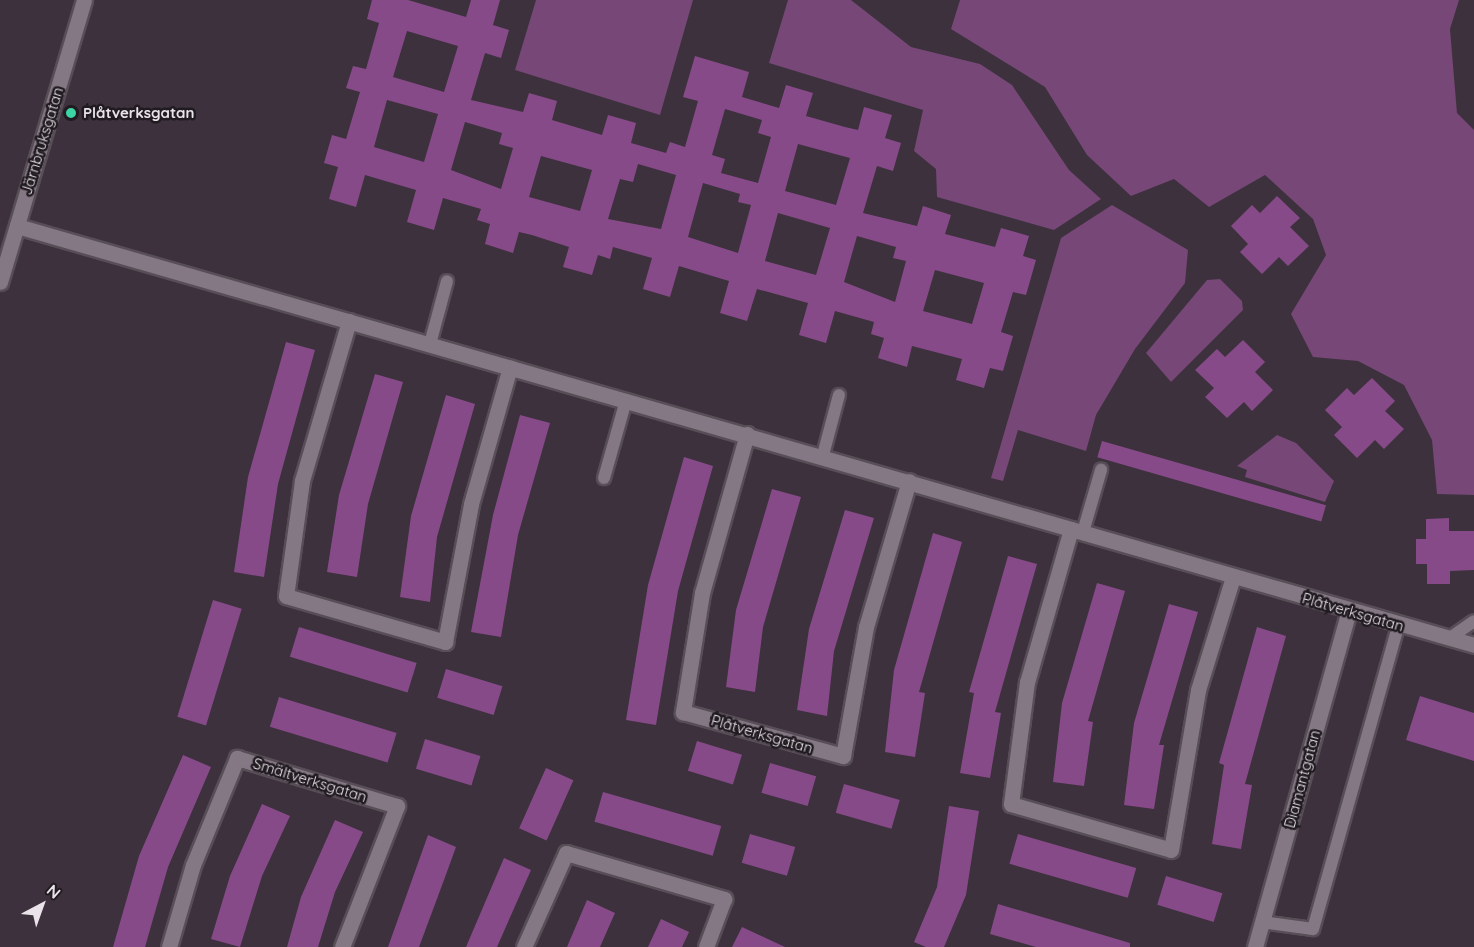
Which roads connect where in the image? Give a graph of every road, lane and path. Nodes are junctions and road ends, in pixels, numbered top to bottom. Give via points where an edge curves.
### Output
1 (84, 0) edge
2 (17, 226) junction
3 (447, 281) dead end
4 (0, 282) edge
5 (349, 321) junction
6 (430, 344) junction
7 (510, 367) junction
8 (839, 394) dead end
9 (626, 400) junction
10 (747, 434) junction
11 (823, 455) junction
12 (1101, 470) dead end
13 (604, 478) dead end
14 (909, 482) junction
15 (1077, 530) junction
16 (1233, 578) junction
17 (1349, 611) junction
18 (1474, 621) edge
19 (1398, 624) junction
20 (1450, 639) junction
21 (1474, 645) edge
22 (1262, 922) junction
23 (169, 947) edge
24 (342, 947) edge
25 (524, 947) edge
26 (706, 947) edge
27 (1255, 947) edge

1 - 2 street, Järnbruksgatan
2 - 4 street, Järnbruksgatan
2 - 5 street, Plåtverksgatan
3 - 6 lane
5 - 6 street, Plåtverksgatan
5 - 7 street via 302,481 286,596 445,642 469,511
6 - 7 street, Plåtverksgatan
7 - 9 street, Plåtverksgatan
8 - 11 lane
9 - 10 street, Plåtverksgatan
9 - 13 lane
10 - 11 street, Plåtverksgatan
10 - 14 street, Plåtverksgatan via 702,593 683,712 843,756 866,627
11 - 14 street, Plåtverksgatan
12 - 15 lane
14 - 15 street, Plåtverksgatan
15 - 16 street, Plåtverksgatan
15 - 16 street via 1027,682 1011,804 1171,850 1198,690
16 - 17 street, Plåtverksgatan
17 - 19 street, Plåtverksgatan
17 - 22 street, Diamantgatan
18 - 20 lane
19 - 20 street, Plåtverksgatan
19 - 22 lane via 1312,929
20 - 21 street, Plåtverksgatan
22 - 27 street, Diamantgatan
23 - 24 street, Smältverksgatan via 193,865 237,758 397,806
25 - 26 street via 566,853 724,899

